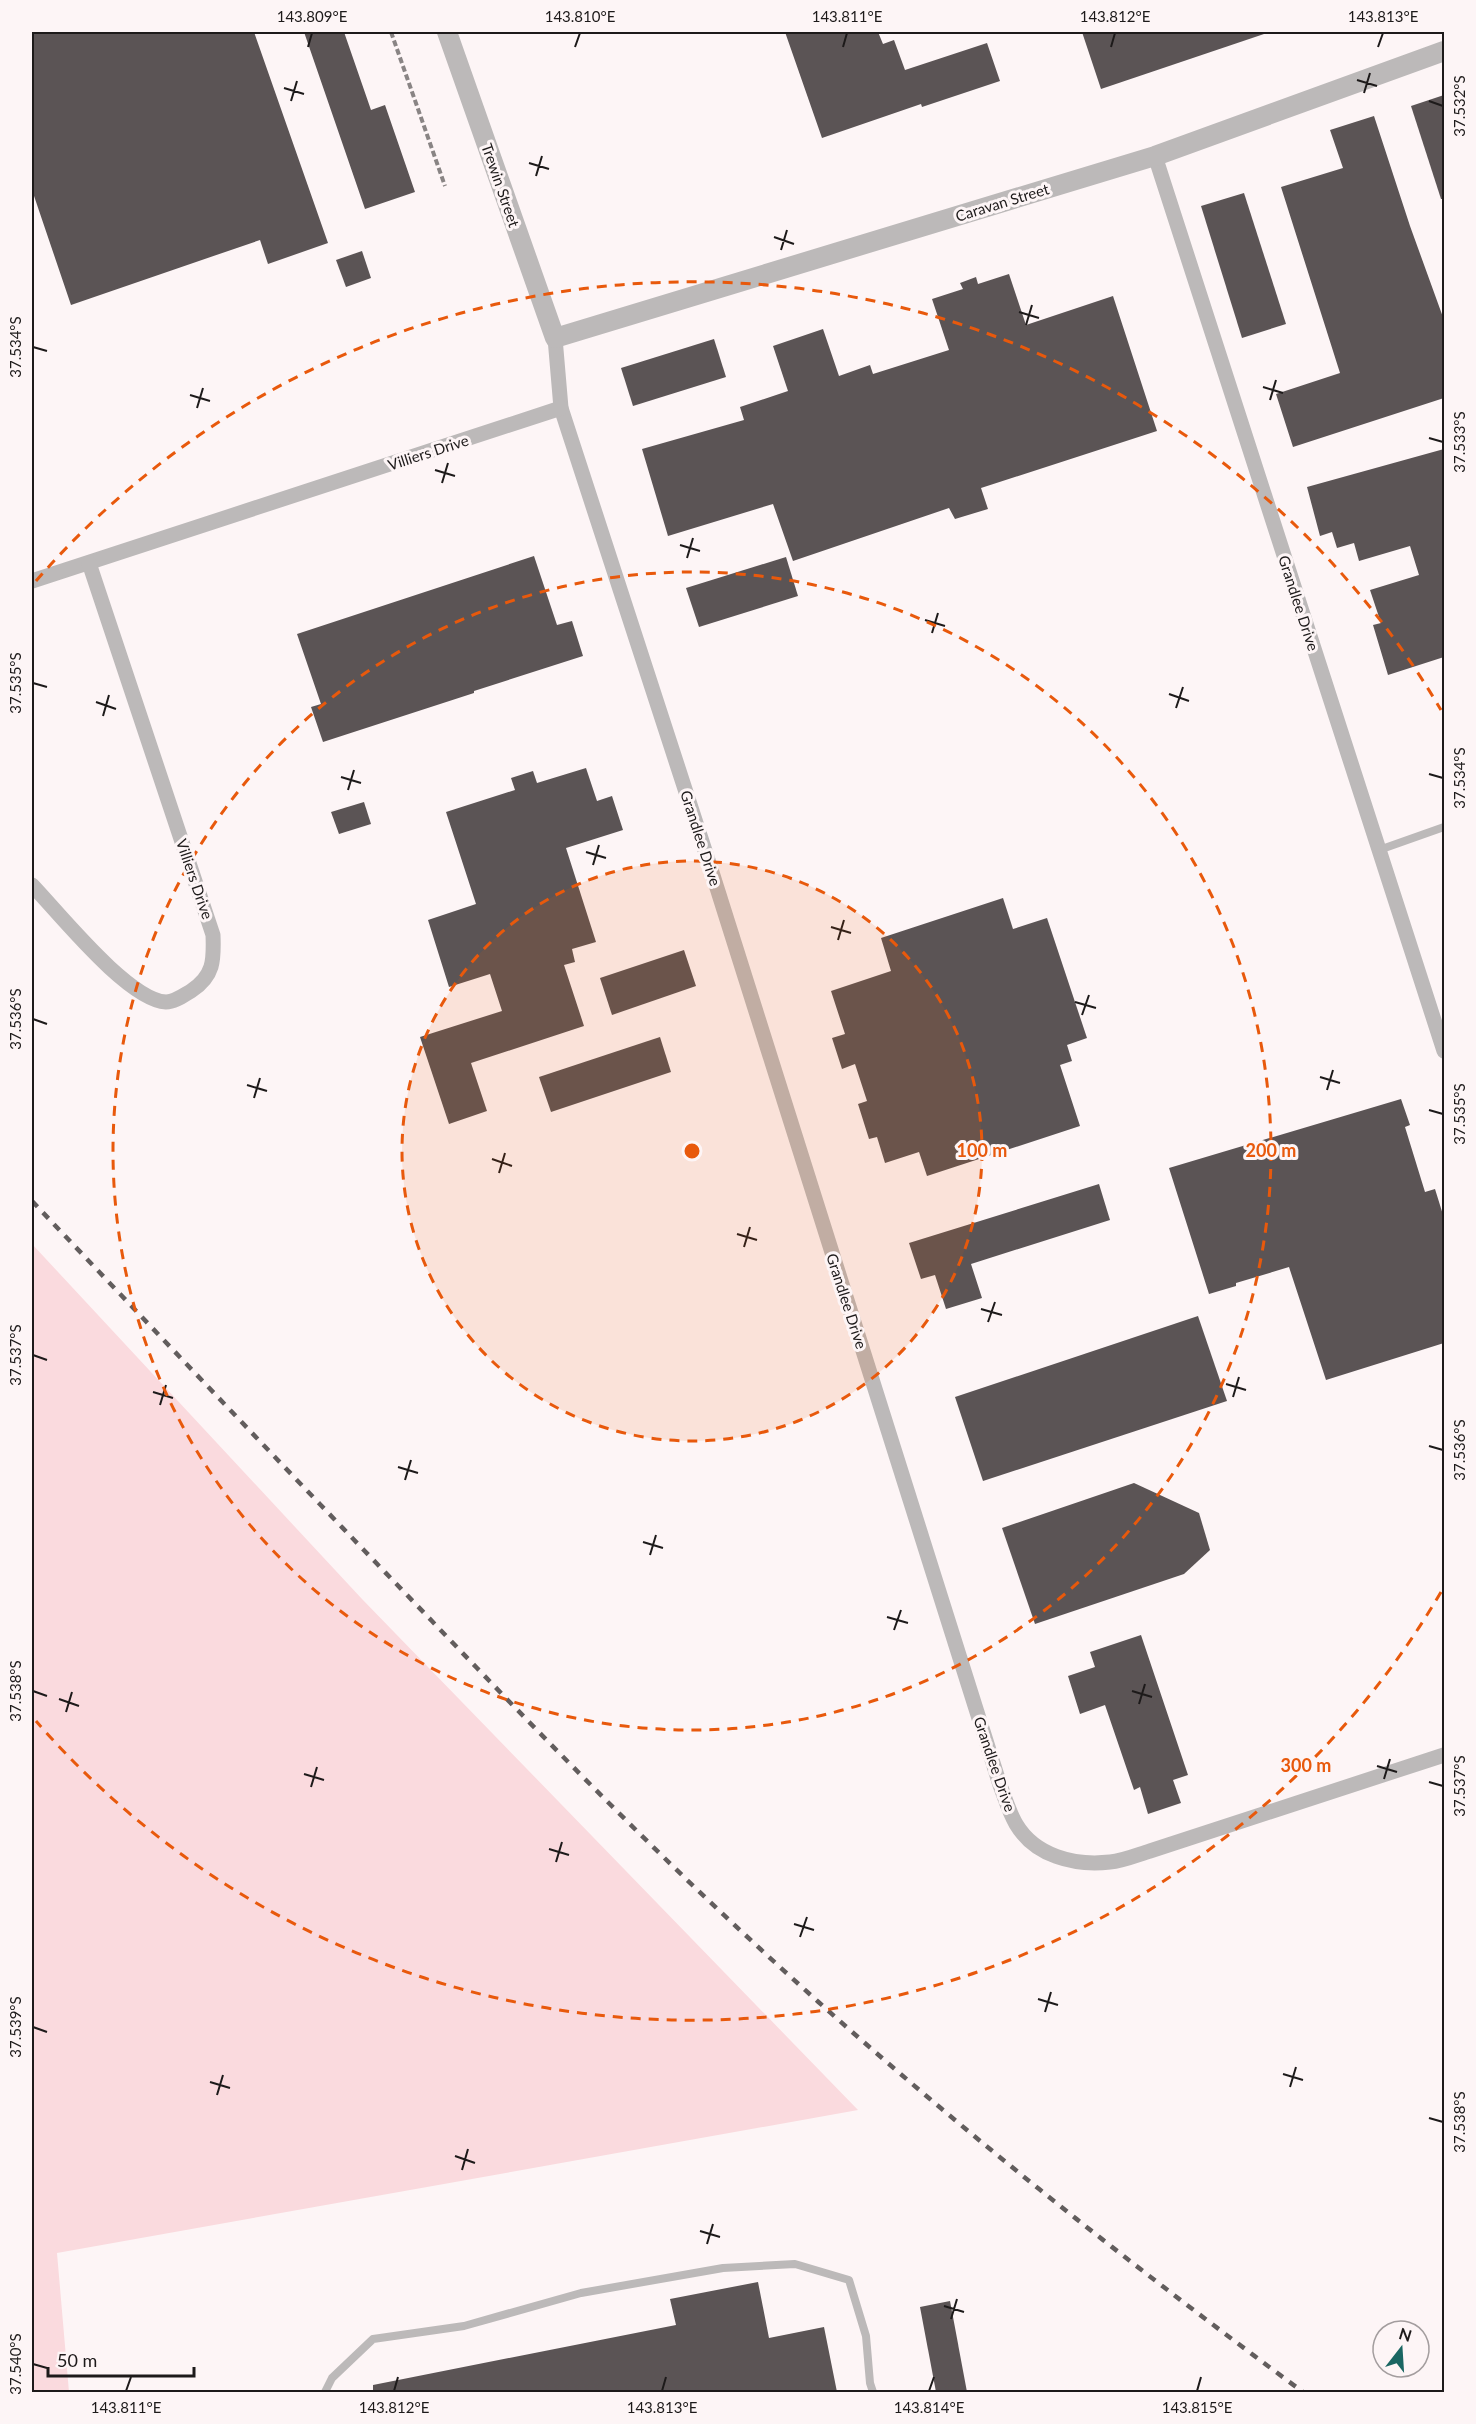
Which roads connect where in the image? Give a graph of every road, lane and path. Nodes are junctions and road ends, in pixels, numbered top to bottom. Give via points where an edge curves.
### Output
1 (391, 32) edge
2 (447, 32) edge
3 (1444, 51) edge
4 (1155, 156) junction
5 (445, 186) dead end
6 (555, 338) junction
7 (561, 408) junction
8 (89, 563) junction
9 (32, 581) edge
10 (1444, 827) edge
11 (1379, 850) junction
12 (32, 885) edge
13 (1444, 1051) edge
14 (1444, 1755) edge
15 (325, 2392) edge
16 (873, 2392) edge

1 - 5 path
2 - 6 street, Trewin Street
3 - 4 street, Caravan Street
4 - 6 street, Caravan Street
4 - 11 street, Grandlee Drive
6 - 7 street, Grandlee Drive
7 - 8 street, Villiers Drive
7 - 14 street, Grandlee Drive via 1000,1785 1016,1824 1031,1843 1052,1856 1110,1862
8 - 9 street, Villiers Drive
8 - 12 street, Villiers Drive via 213,935 214,963 202,984 182,997 166,1002 140,993 117,976
10 - 11 lane
11 - 13 street, Grandlee Drive
15 - 16 lane via 332,2378 373,2339 464,2326 581,2293 640,2282 723,2268 795,2264 849,2280 866,2337

